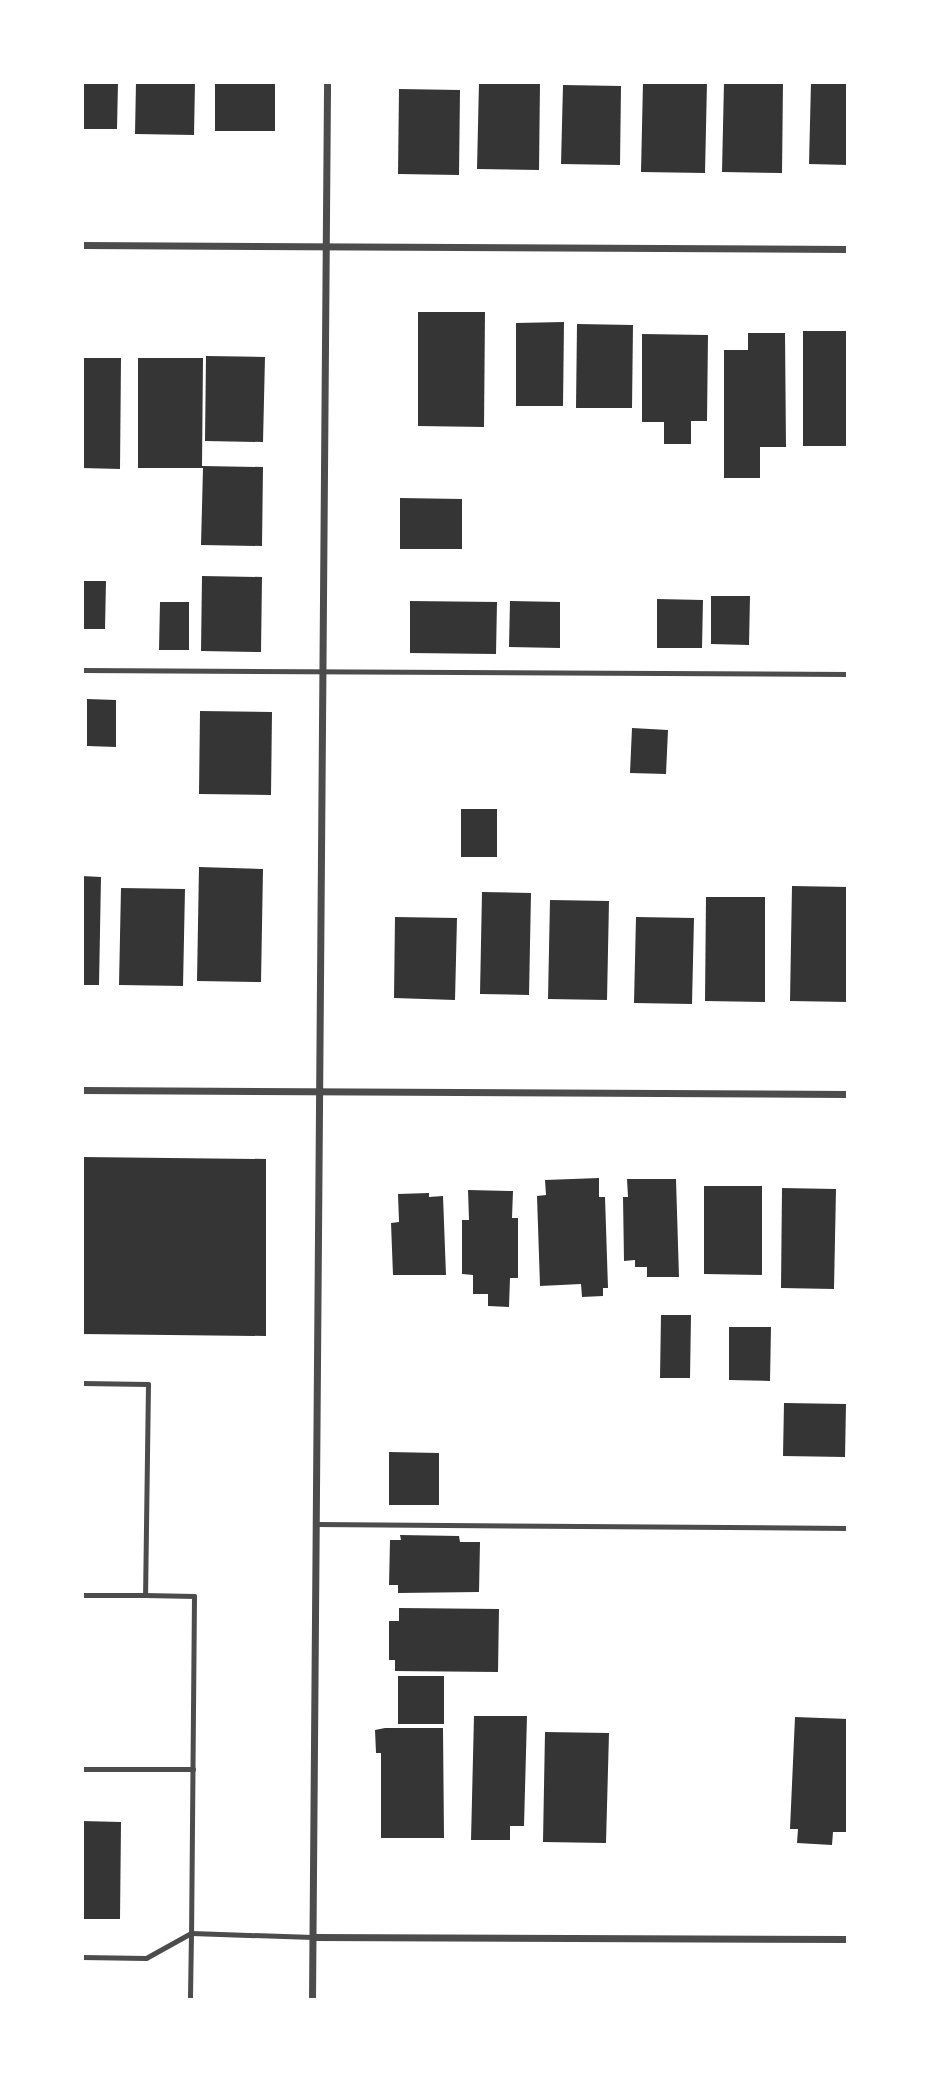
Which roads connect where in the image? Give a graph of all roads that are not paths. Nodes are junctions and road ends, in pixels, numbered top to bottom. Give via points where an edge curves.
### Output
1 (327, 82) edge
2 (82, 245) edge
3 (325, 246) junction
4 (848, 249) edge
5 (82, 670) edge
6 (322, 671) junction
7 (848, 674) edge
8 (82, 1090) edge
9 (318, 1091) junction
10 (848, 1094) edge
11 (82, 1383) edge
12 (316, 1524) junction
13 (848, 1528) edge
14 (82, 1595) edge
15 (145, 1595) junction
16 (82, 1769) edge
17 (193, 1769) junction
18 (191, 1933) junction
19 (313, 1937) junction
20 (848, 1939) edge
21 (82, 1957) edge
22 (190, 2000) edge
23 (312, 2000) edge

1 - 3 street
2 - 3 street
3 - 4 street
3 - 6 street
5 - 6 lane
6 - 7 lane
6 - 9 street
8 - 9 street
9 - 10 street
9 - 12 street
11 - 15 lane via 148,1384
12 - 13 lane
12 - 19 street
14 - 15 lane
15 - 17 lane via 194,1596
16 - 17 lane
17 - 18 lane
18 - 19 lane
18 - 21 lane via 146,1958
18 - 22 lane
19 - 20 street
19 - 23 street

